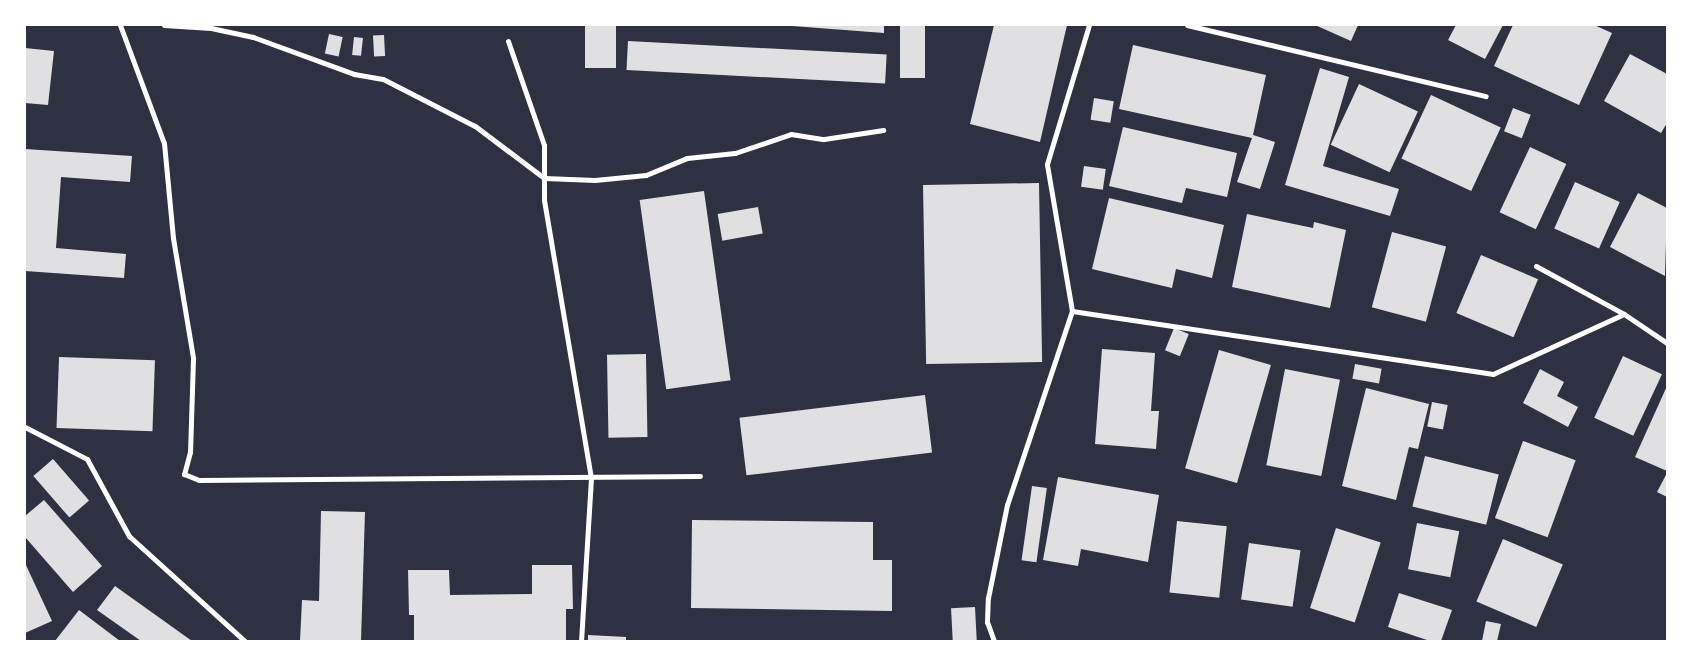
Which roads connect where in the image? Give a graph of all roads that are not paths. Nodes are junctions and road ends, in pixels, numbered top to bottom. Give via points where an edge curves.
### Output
1 (120, 25) edge
2 (164, 25) edge
3 (1089, 25) edge
4 (1187, 25) edge
5 (508, 41) dead end
6 (1486, 96) dead end
7 (883, 130) dead end
8 (544, 178) junction
9 (1536, 266) dead end
10 (1072, 311) junction
11 (1624, 314) junction
12 (1667, 343) edge
13 (25, 427) edge
14 (700, 476) dead end
15 (590, 478) junction
16 (245, 641) edge
17 (581, 641) edge
18 (994, 641) edge

1 - 15 street via 164,143 173,238 193,358 190,452 184,474 200,480
2 - 8 street via 211,28 253,37 354,74 383,79 475,126
3 - 10 street via 1047,164
4 - 6 street
5 - 8 street via 544,145
7 - 8 street via 824,139 791,134 735,153 686,158 646,174 595,180
8 - 15 street via 544,200
9 - 11 street
10 - 11 street via 1493,374
10 - 18 street via 1007,505 988,598 987,622
11 - 12 street
13 - 16 street via 87,459 129,536
14 - 15 street
15 - 17 street

